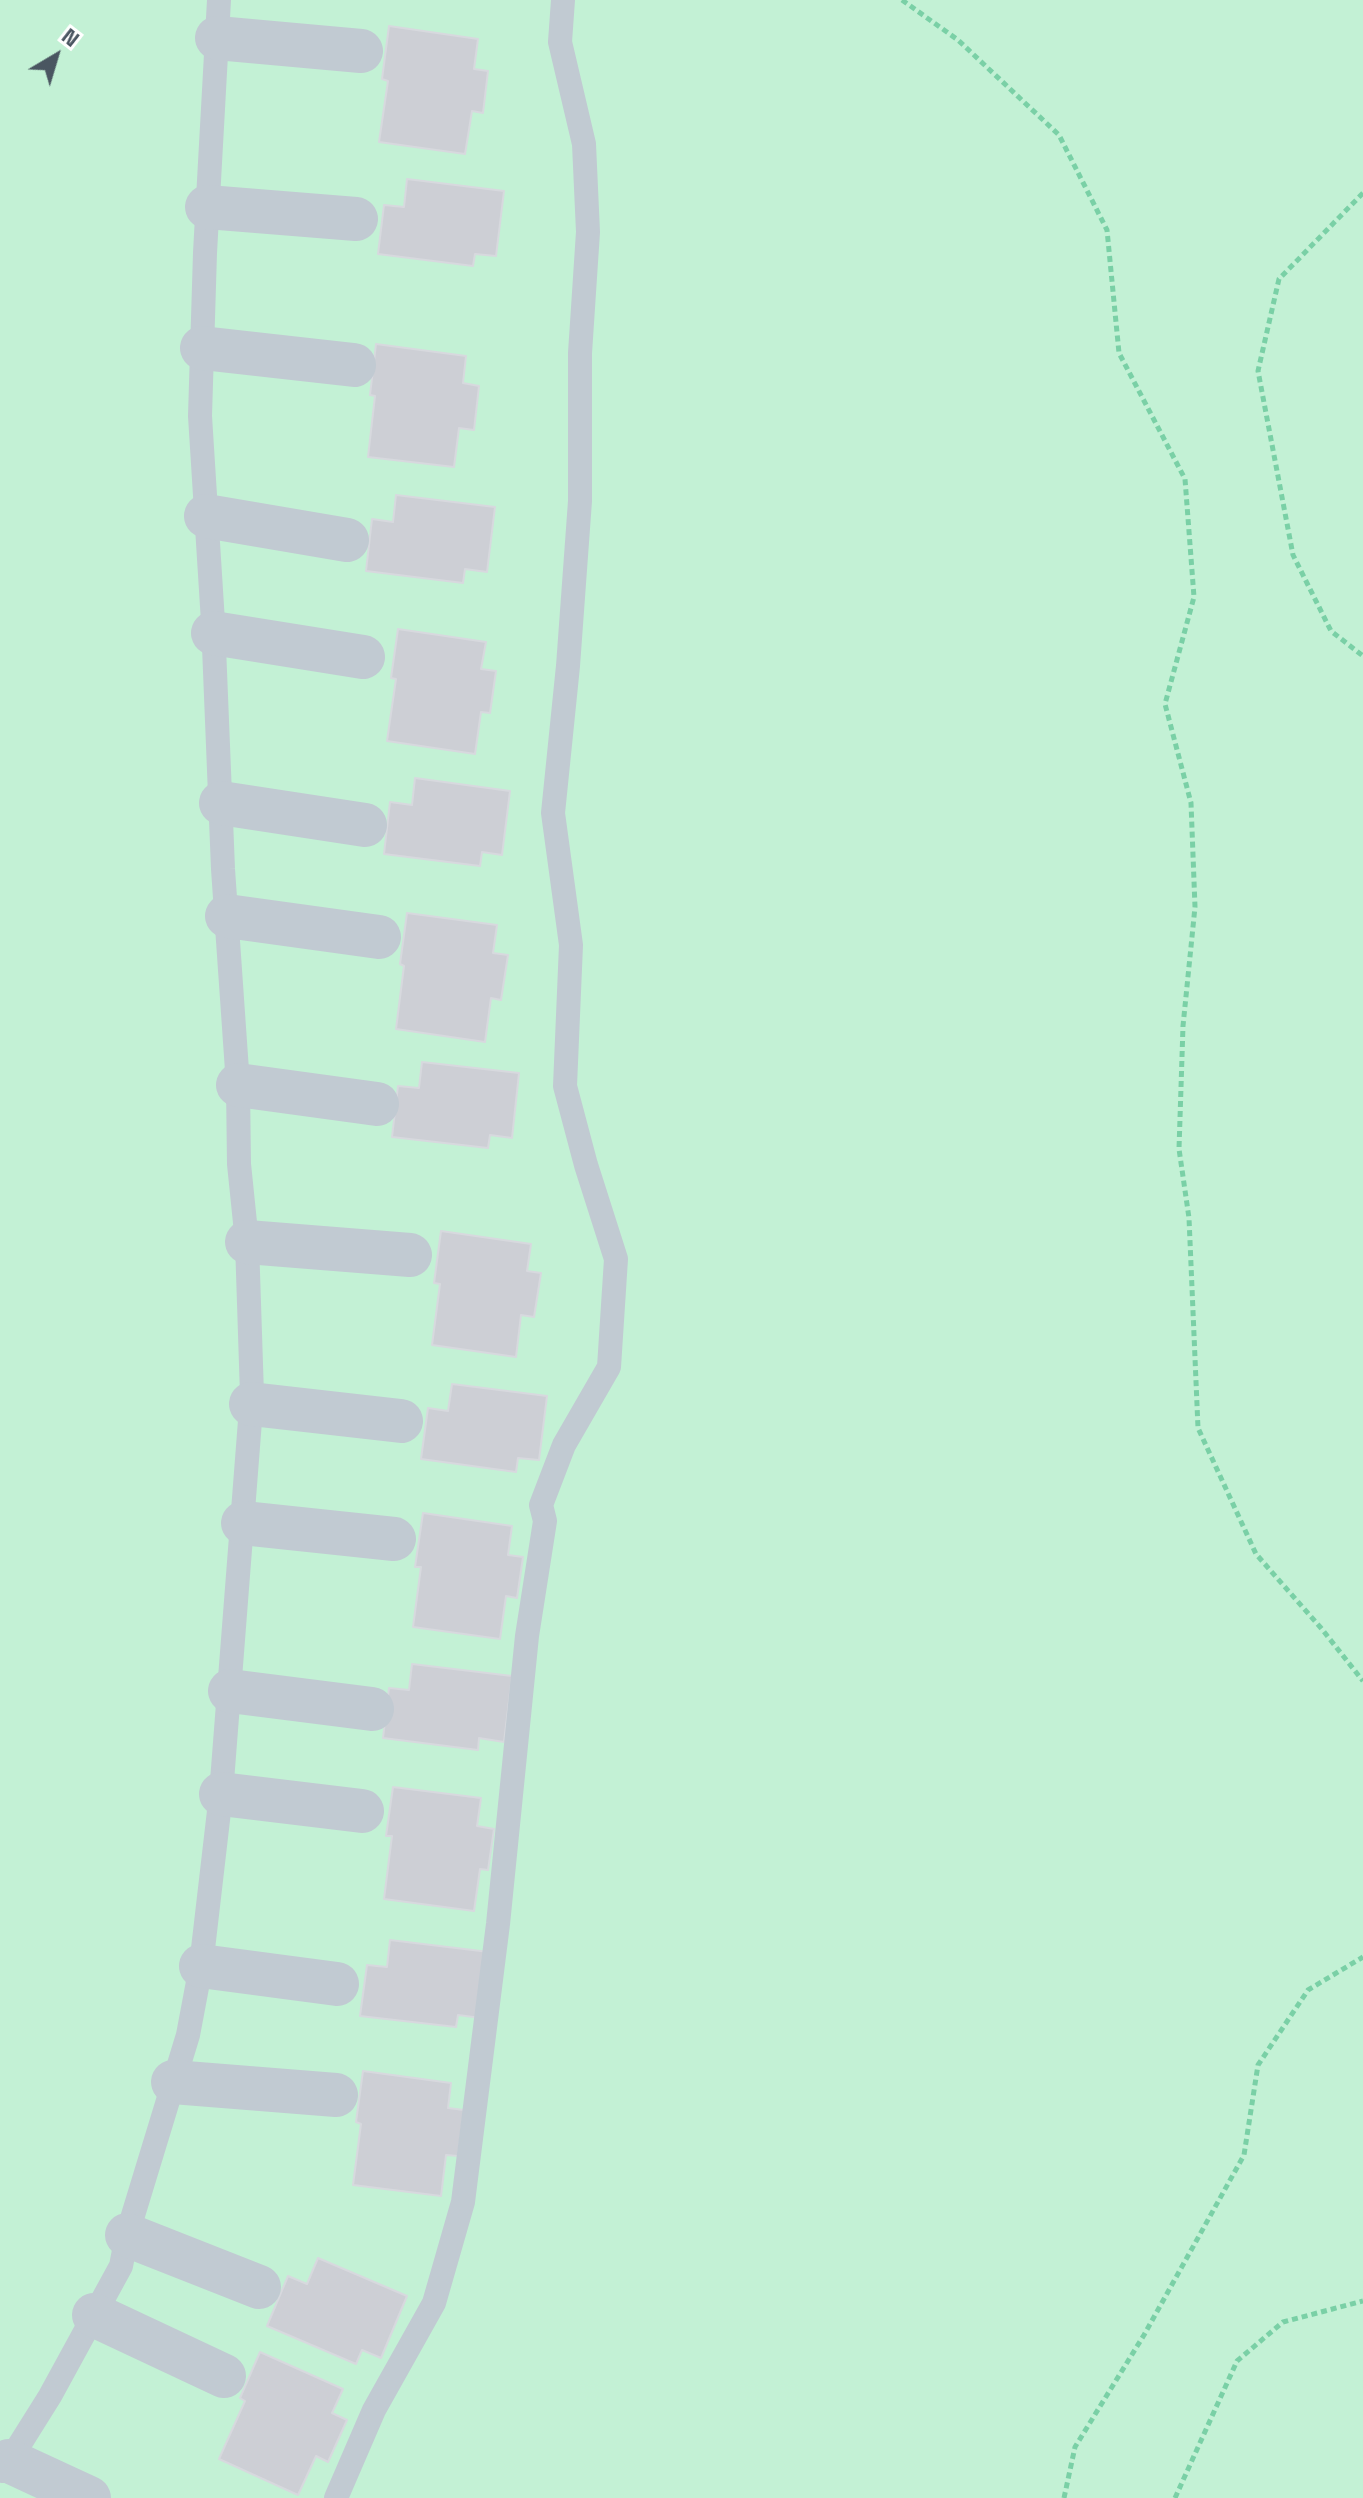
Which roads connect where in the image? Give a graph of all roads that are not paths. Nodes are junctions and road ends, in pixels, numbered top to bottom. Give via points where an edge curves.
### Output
1 (563, 0) edge
2 (218, 19) edge
3 (361, 51) dead end
4 (207, 207) junction
5 (356, 219) dead end
6 (202, 348) junction
7 (354, 365) dead end
8 (206, 516) junction
9 (347, 540) dead end
10 (213, 633) junction
11 (363, 657) dead end
12 (221, 803) junction
13 (365, 825) dead end
14 (227, 916) junction
15 (379, 937) dead end
16 (238, 1085) junction
17 (377, 1104) dead end
18 (247, 1242) junction
19 (410, 1255) dead end
20 (251, 1404) junction
21 (401, 1421) dead end
22 (243, 1523) junction
23 (394, 1539) dead end
24 (230, 1691) junction
25 (372, 1709) dead end
26 (221, 1794) junction
27 (362, 1811) dead end
28 (201, 1966) junction
29 (337, 1984) dead end
30 (173, 2082) junction
31 (336, 2095) dead end
32 (127, 2235) junction
33 (259, 2287) dead end
34 (94, 2315) junction
35 (224, 2376) dead end
36 (5, 2469) edge
37 (89, 2498) edge
38 (336, 2498) edge

1 - 38 lane via 560,42 584,144 588,232 580,353 580,501 553,813 571,945 565,1086 616,1259 609,1367 564,1445 541,1505 545,1521 527,1636 463,2202 434,2303 374,2410
2 - 3 street
2 - 4 lane
4 - 5 street
4 - 6 lane
6 - 7 street
6 - 8 lane
8 - 9 street
8 - 10 lane
10 - 11 street
10 - 12 lane
12 - 13 street
12 - 14 lane
14 - 15 street
14 - 16 lane
16 - 17 street
16 - 18 lane
18 - 19 street
18 - 20 lane
20 - 21 street
20 - 22 lane
22 - 23 street
22 - 24 lane
24 - 25 street
24 - 26 lane
26 - 27 street
26 - 28 lane
28 - 29 street
28 - 30 lane
30 - 31 street
30 - 32 lane
32 - 33 street
32 - 34 lane via 121,2266
34 - 35 street
34 - 36 lane
36 - 37 street

